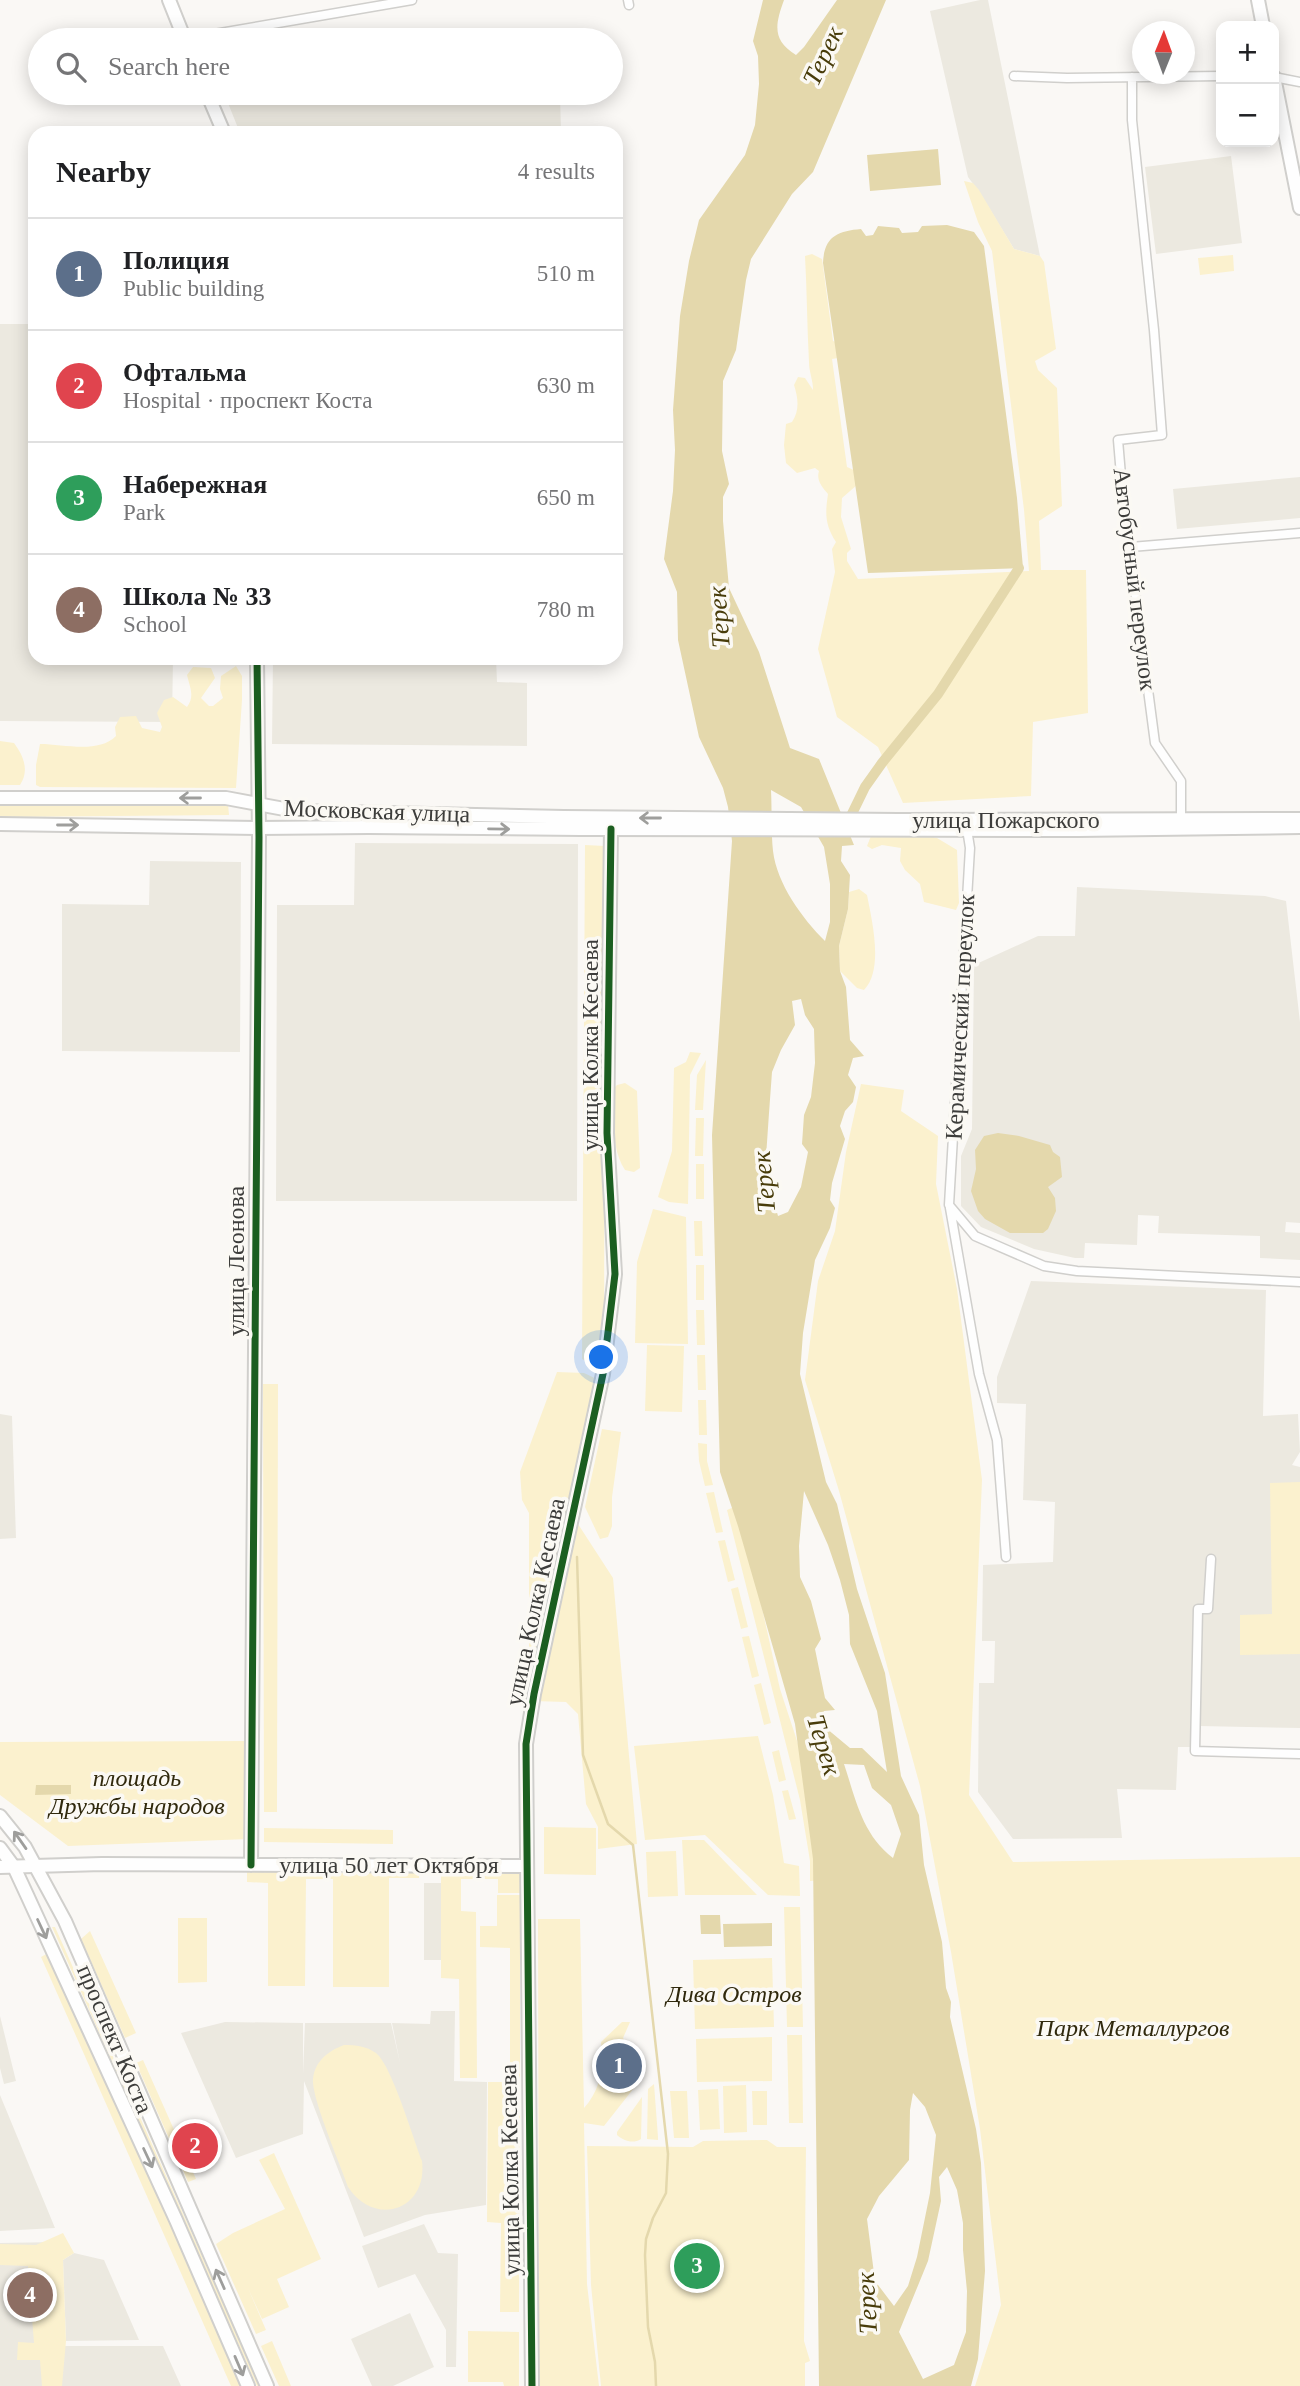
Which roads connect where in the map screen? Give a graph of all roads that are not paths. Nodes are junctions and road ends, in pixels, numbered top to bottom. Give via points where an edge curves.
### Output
1 (169, 0) edge
2 (412, 0) edge
3 (1258, 0) edge
4 (1262, 21) edge
5 (180, 28) edge
6 (244, 28) edge
7 (1014, 76) dead end
8 (1195, 76) edge
9 (1216, 76) edge
10 (1132, 77) edge
11 (1279, 78) edge
12 (1300, 82) edge
13 (1132, 84) edge
14 (1275, 84) edge
15 (212, 105) edge
16 (221, 126) edge
17 (1300, 208) edge
18 (1300, 533) edge
19 (1131, 547) junction
20 (257, 665) edge
21 (0, 798) edge
22 (257, 804) junction
23 (1181, 819) junction
24 (1300, 819) edge
25 (713, 823) junction
26 (0, 824) edge
27 (898, 824) junction
28 (1300, 827) edge
29 (259, 828) junction
30 (611, 829) junction
31 (967, 829) junction
32 (949, 1205) junction
33 (1300, 1282) edge
34 (1006, 1557) dead end
35 (1211, 1559) dead end
36 (1300, 1754) edge
37 (0, 1816) edge
38 (0, 1848) edge
39 (251, 1865) junction
40 (527, 1866) junction
41 (0, 1867) edge
42 (14, 1867) junction
43 (37, 1867) junction
44 (248, 2386) edge
45 (267, 2386) edge
46 (531, 2386) edge

1 - 5 main road
2 - 6 street
3 - 4 main road
7 - 10 street
8 - 9 street
11 - 12 street
13 - 19 street, Автобусный переулок via 1162,435 1118,440
14 - 17 main road
15 - 16 main road
18 - 19 street
19 - 23 street, Автобусный переулок via 1156,743 1181,782
20 - 22 main road, улица Леонова
22 -> 21 main road, Московская улица via 226,798
25 -> 22 main road, Московская улица via 295,811
22 - 29 main road, улица Леонова
23 - 24 main road, улица Пожарского
23 - 27 main road, улица Пожарского
25 - 27 main road, улица Пожарского
25 - 30 main road, Московская улица
26 -> 29 main road, Московская улица
27 - 31 main road, улица Пожарского
28 - 31 main road, улица Пожарского
29 -> 30 main road, Московская улица
29 - 39 main road, улица Леонова
30 - 40 main road, улица Колка Кесаева via 607,1133 615,1274 603,1374 528,1724
31 - 32 street, Керамический переулок via 970,848
32 - 33 street via 975,1236 1044,1266
32 - 34 street, Керамический переулок via 979,1374 997,1440
35 - 36 street via 1208,1609 1198,1609 1195,1751
43 -> 37 main road, проспект Коста
38 - 42 main road, проспект Коста
39 - 40 main road, улица 50 лет Октября
39 - 43 main road, улица 50 лет Октября
40 - 46 main road, улица Колка Кесаева
41 - 42 main road, улица 50 лет Октября
42 - 43 main road, улица 50 лет Октября
42 -> 44 main road, проспект Коста
45 -> 43 main road, проспект Коста via 65,1921

